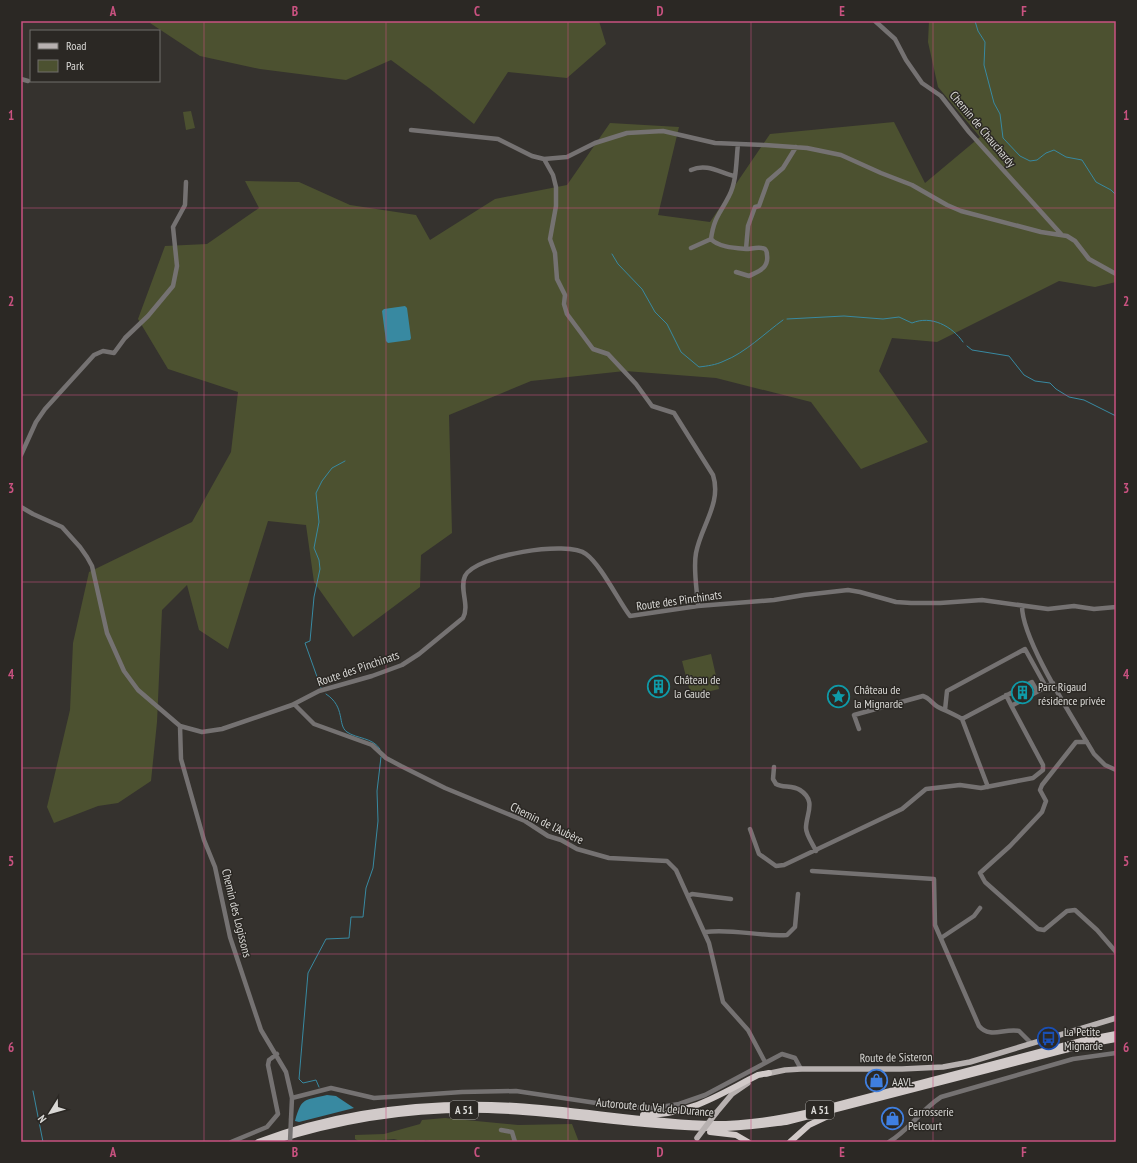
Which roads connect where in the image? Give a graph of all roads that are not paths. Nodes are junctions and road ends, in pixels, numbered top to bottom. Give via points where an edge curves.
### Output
1 (875, 21) edge
2 (21, 79) edge
3 (28, 81) dead end
4 (411, 130) dead end
5 (738, 144) junction
6 (796, 147) junction
7 (544, 159) junction
8 (691, 170) dead end
9 (734, 176) junction
10 (186, 182) dead end
11 (1061, 234) junction
12 (711, 239) junction
13 (692, 248) dead end
14 (746, 249) junction
15 (736, 272) dead end
16 (1116, 274) edge
17 (21, 455) edge
18 (21, 507) edge
19 (698, 606) junction
20 (1022, 606) junction
21 (1116, 607) edge
22 (1053, 683) junction
23 (1046, 687) junction
24 (1037, 691) junction
25 (1006, 695) junction
26 (294, 704) junction
27 (1012, 707) junction
28 (945, 710) junction
29 (962, 719) junction
30 (180, 726) junction
31 (859, 729) dead end
32 (1087, 742) junction
33 (774, 767) dead end
34 (1116, 770) edge
35 (988, 787) junction
36 (750, 829) dead end
37 (816, 851) junction
38 (812, 871) dead end
39 (798, 894) dead end
40 (688, 896) junction
41 (731, 900) dead end
42 (980, 908) dead end
43 (705, 932) junction
44 (941, 938) junction
45 (1116, 952) edge
46 (1116, 1018) edge
47 (1116, 1034) edge
48 (1116, 1039) edge
49 (1031, 1043) junction
50 (1116, 1053) edge
51 (277, 1054) junction
52 (765, 1062) junction
53 (801, 1068) junction
54 (769, 1073) junction
55 (925, 1087) junction
56 (292, 1098) junction
57 (517, 1106) junction
58 (659, 1126) junction
59 (502, 1130) dead end
60 (696, 1140) edge
61 (231, 1142) edge
62 (258, 1142) edge
63 (272, 1142) edge
64 (290, 1142) edge
65 (515, 1142) edge
66 (748, 1142) edge
67 (790, 1142) edge
68 (889, 1142) edge

1 - 11 street, Chemin de Chauchardy via 895,39 922,83 941,96 969,132
2 - 3 street
4 - 7 street via 498,139 532,156
5 - 6 street
5 - 7 street via 700,141 663,131 638,132 595,143 567,157
5 - 9 street
6 - 11 street via 841,154 966,212 1041,232
6 - 14 street via 783,168 768,181 759,206 755,207 748,226
7 - 19 street via 556,187 556,206 550,239 555,254 557,279 565,295 567,314 593,349 608,354 652,406 674,413 713,474 713,506 696,554
8 - 9 street via 698,166 708,167
9 - 12 street via 729,196 715,218
10 - 17 street via 185,206 173,227 177,266 173,286 114,353 103,351 94,355 36,422
11 - 16 street via 1075,241 1089,259
12 - 13 street
12 - 14 street via 715,243
14 - 15 street via 764,249 768,257 767,265 749,276
18 - 30 street, Route des Pinchinats via 62,527 80,547 92,566 107,633 127,676 138,690
19 - 20 street, Route des Pinchinats via 774,600 848,590 896,602 940,604 982,600
19 - 26 street, Route des Pinchinats via 630,616 594,561 580,550 545,549 508,554 468,572 464,579 466,610 463,618 419,654 384,673 319,691
20 - 21 street, Route des Pinchinats via 1048,609 1074,606 1094,609
20 - 22 street via 1026,629
22 - 23 street
22 - 32 street
23 - 24 street
23 - 28 street via 1025,650 948,691
24 - 25 street via 1032,682
24 - 27 street
25 - 27 street
25 - 29 street
26 - 30 street, Route des Pinchinats via 214,731 195,731
26 - 40 street, Chemin de l'Aubère via 314,724 372,744 386,758 401,766 445,788 525,821 548,836 577,849 610,858 670,862
27 - 35 street via 1043,765 1043,770 1033,778
28 - 29 street
28 - 31 street via 936,706 927,697 917,697 854,715
29 - 35 street
30 - 51 street, Chemin des Logissons via 181,759 217,872 233,949 261,1030
32 - 34 street via 1098,760
32 - 45 street via 1076,742 1042,785 1040,790 1046,801 1042,812 980,873 985,882 1038,929 1044,930 1066,911 1075,910
33 - 37 street via 773,779 776,784 792,786 807,798 810,810 806,828
35 - 37 street via 960,785 926,789 902,809
36 - 37 street via 758,854 776,866 793,862
38 - 44 street via 934,879 933,914
39 - 43 street via 795,927 787,935
40 - 41 street via 692,894
40 - 43 street, Chemin de l'Aubère
42 - 44 street via 974,916
43 - 52 street, Chemin de l'Aubère via 723,1002 748,1030
44 - 49 street via 971,1010 983,1031 1019,1031
46 - 49 main road, Route de Sisteron
47 - 57 highway, Autoroute du Val de Durance / A 51 via 810,1112 765,1120 715,1124 686,1123
48 - 55 highway, Autoroute du Val de Durance / A 51
49 - 53 main road, Route de Sisteron via 970,1062 943,1067
50 - 68 street via 1073,1059 941,1097 906,1130
51 - 56 street, Chemin des Logissons via 286,1072
51 - 61 street via 269,1060 268,1065 278,1114 268,1127
52 - 53 street via 786,1054 795,1058
52 - 56 street via 705,1095 679,1104 654,1108 623,1107 516,1091 374,1098 331,1088
53 - 54 main road, Route de Sisteron
54 - 57 highway via 758,1075 704,1103 672,1114 643,1115
54 - 60 main road, Route de Sisteron, bridge via 753,1079 740,1088 716,1113
55 - 58 highway, Autoroute du Val de Durance / A 51 via 786,1122 731,1128
55 - 67 highway via 822,1118
56 - 64 street, Chemin des Logissons, bridge
57 - 62 highway, Autoroute du Val de Durance / A 51 via 432,1105 375,1111 316,1123
58 - 63 highway, Autoroute du Val de Durance / A 51 via 540,1113 449,1110 348,1121
58 - 66 highway via 736,1135
59 - 65 street via 512,1132

